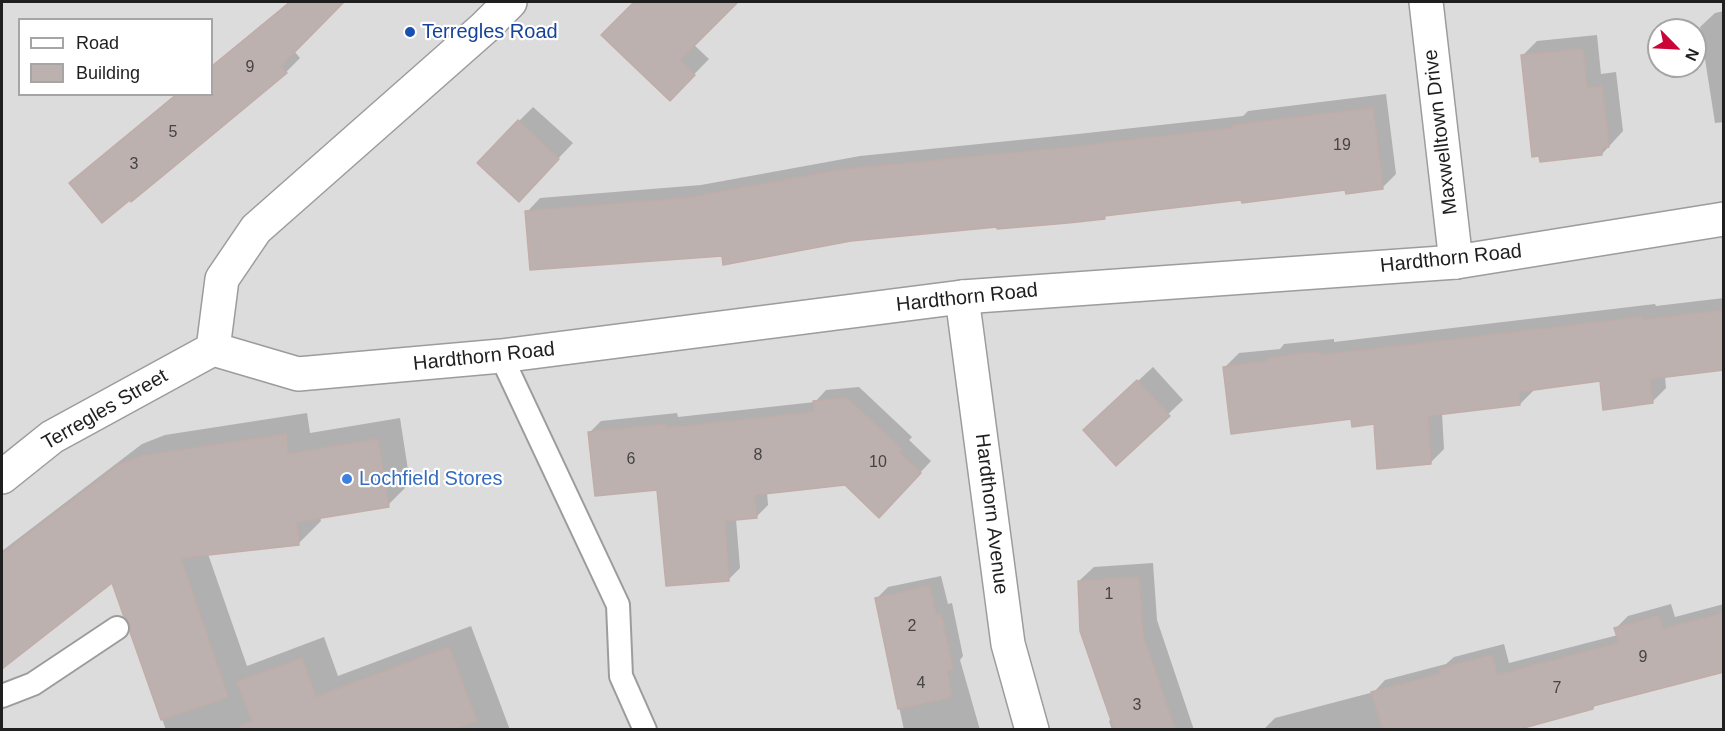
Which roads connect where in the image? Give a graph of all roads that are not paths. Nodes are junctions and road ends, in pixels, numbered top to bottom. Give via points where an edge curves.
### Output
1 (510, 2) edge
2 (1426, 2) edge
3 (1724, 219) edge
4 (1456, 262) junction
5 (962, 297) junction
6 (213, 349) junction
7 (501, 356) junction
8 (2, 477) edge
9 (117, 628) dead end
10 (2, 696) edge
11 (645, 729) edge
12 (1032, 729) edge

1 - 6 street via 256,230 222,279
2 - 4 street, Maxwelltown Drive
3 - 4 street, Hardthorn Road
4 - 5 street, Hardthorn Road
5 - 7 street, Hardthorn Road
5 - 12 street, Hardthorn Avenue via 1008,644
6 - 7 street, Hardthorn Road via 298,374
6 - 8 street, Terregles Street via 52,438
7 - 11 lane via 618,605 621,676
9 - 10 lane via 33,684

